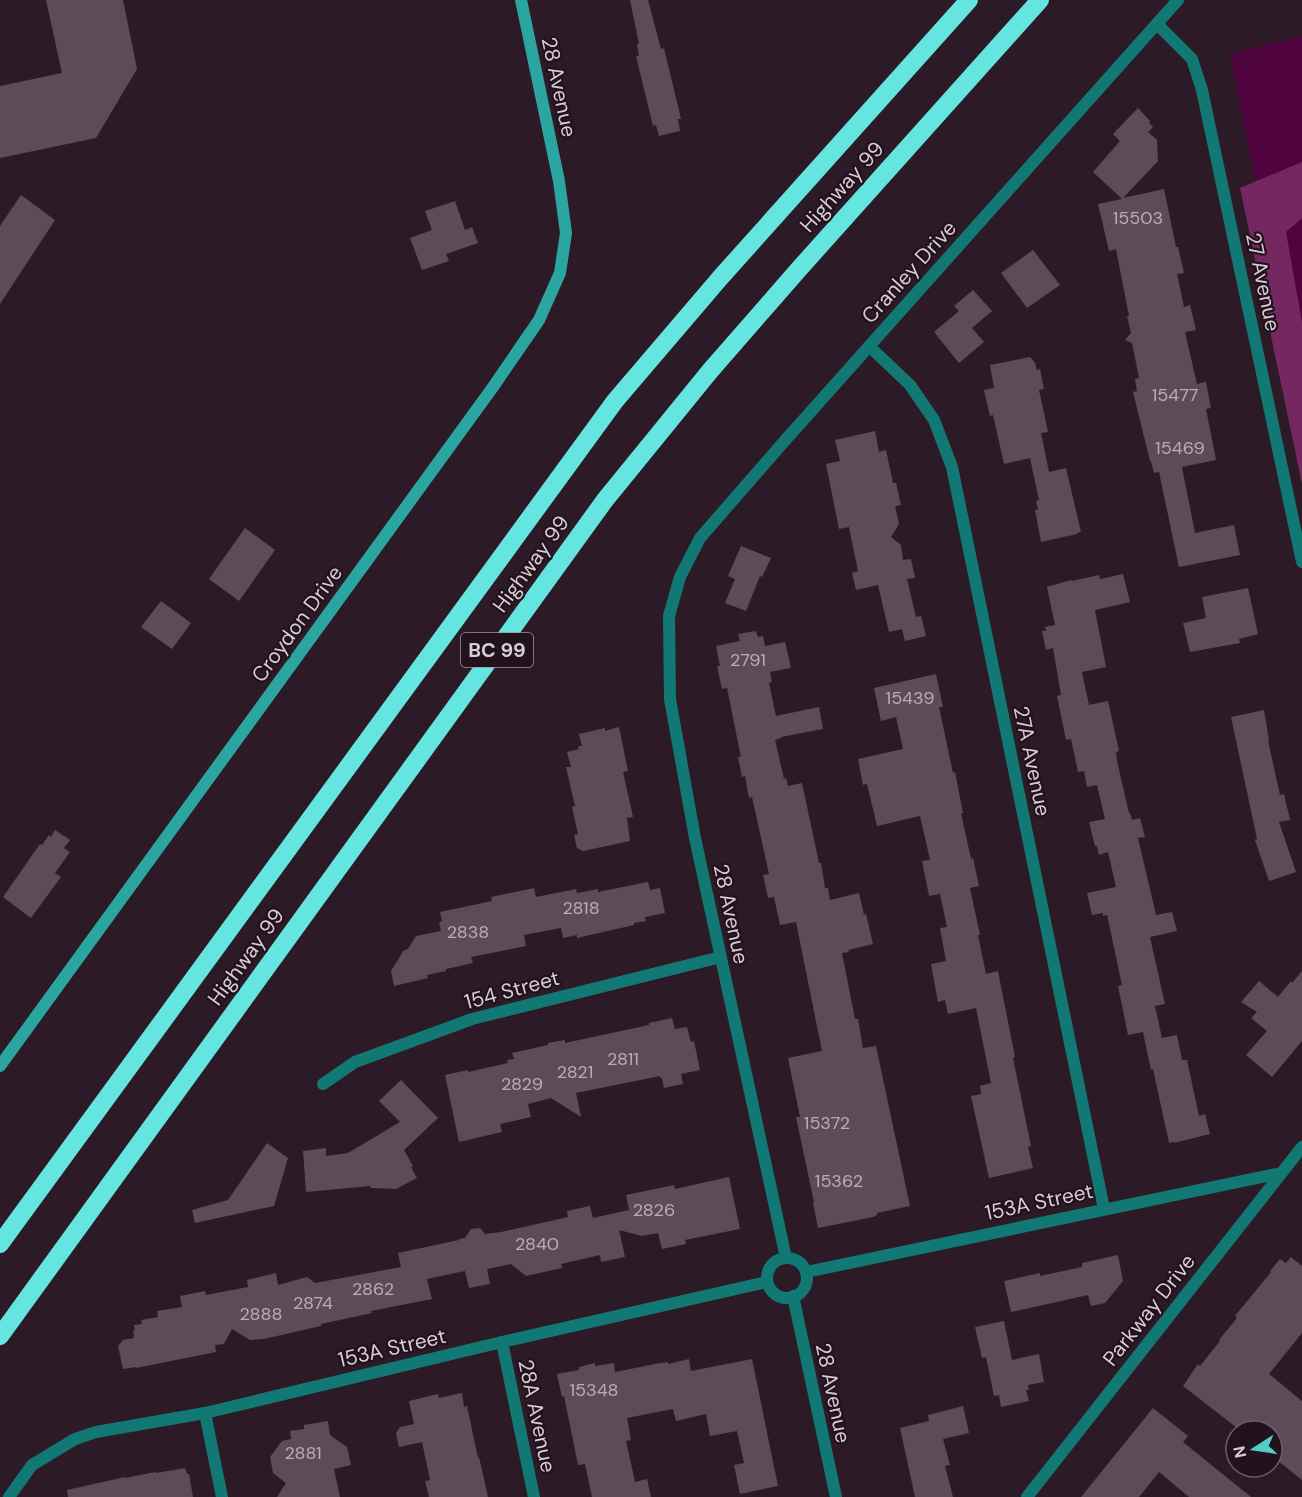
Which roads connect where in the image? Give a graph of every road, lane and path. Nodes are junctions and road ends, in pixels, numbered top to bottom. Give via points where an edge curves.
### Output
1 (521, 0) edge
2 (969, 0) edge
3 (1040, 0) edge
4 (1178, 0) edge
5 (1157, 24) junction
6 (559, 181) joint
7 (869, 346) junction
8 (1302, 562) edge
9 (680, 577) joint
10 (721, 957) junction
11 (0, 1066) edge
12 (323, 1084) dead end
13 (1302, 1147) edge
14 (1281, 1173) junction
15 (1104, 1209) junction
16 (0, 1244) edge
17 (786, 1258) junction
18 (806, 1272) junction
19 (767, 1282) junction
20 (793, 1296) junction
21 (0, 1336) edge
22 (502, 1342) junction
23 (205, 1413) junction
24 (9, 1497) edge
25 (222, 1497) edge
26 (534, 1497) edge
27 (836, 1497) edge
28 (1027, 1497) edge

1 - 6 street, 28 Avenue
2 - 16 highway, Highway 99 / BC 99 via 615,401
3 - 21 highway, Highway 99 / BC 99 via 799,268 605,500
4 - 5 street, Cranley Drive
5 - 7 street, Cranley Drive
5 - 8 street, 27 Avenue via 1192,59 1203,90
6 - 11 street, Croydon Drive via 566,233 560,273 539,320
7 - 9 street, Cranley Drive via 700,538
7 - 15 street, 27A Avenue via 910,385 934,420 952,467
9 - 10 street, 28 Avenue via 669,616 670,699
10 - 12 street, 154 Street via 472,1019 355,1062
10 - 17 street, 28 Avenue
13 - 14 street, Parkway Drive
14 - 15 street, 153A Street
14 - 28 street, Parkway Drive
15 - 18 street, 153A Street
17 - 18 street via 798,1261
17 - 19 street via 771,1265
18 - 20 street via 805,1285
19 - 20 street via 773,1293 785,1298
19 - 22 street, 153A Street
20 - 27 street, 28 Avenue
22 - 23 street, 153A Street
22 - 26 street, 28A Avenue
23 - 24 street, 153A Street via 75,1439 32,1465
23 - 25 street

